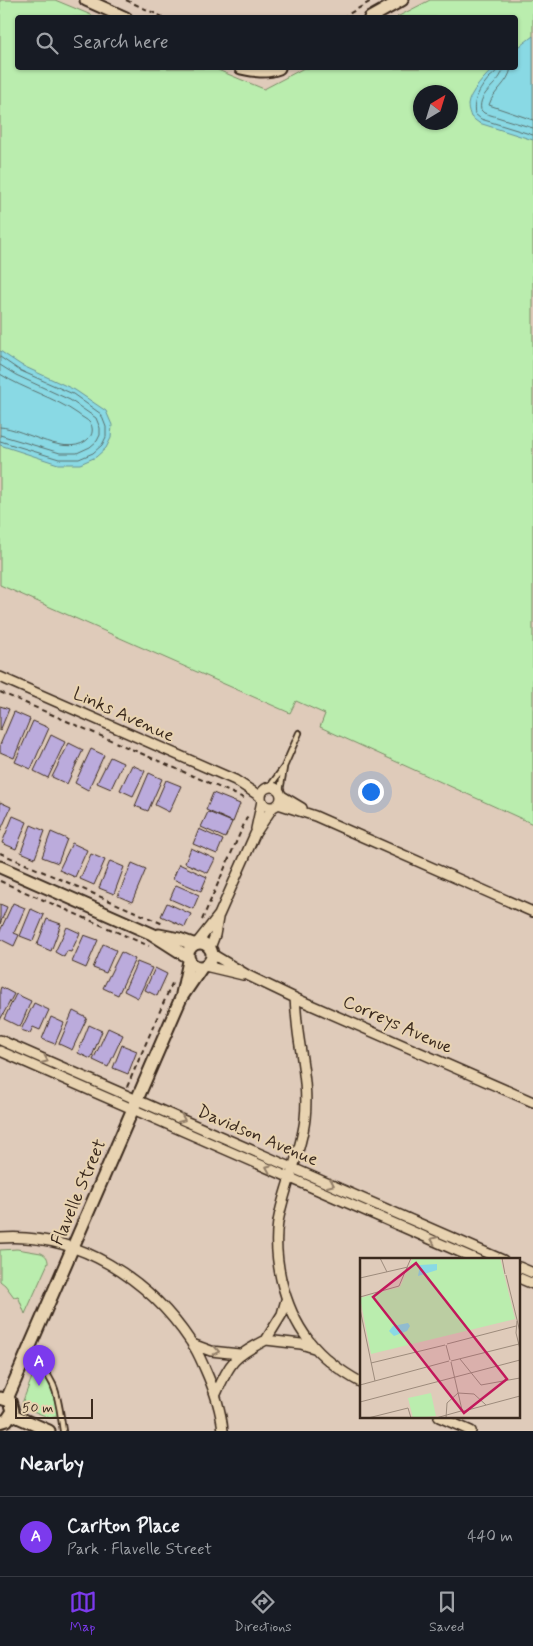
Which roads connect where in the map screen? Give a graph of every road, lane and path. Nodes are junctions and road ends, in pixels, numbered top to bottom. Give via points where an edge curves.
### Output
1 (86, 0) edge
2 (126, 0) edge
3 (374, 0) edge
4 (402, 0) edge
5 (119, 15) edge
6 (158, 15) edge
7 (347, 15) edge
8 (375, 15) edge
9 (250, 70) edge
10 (274, 70) edge
11 (0, 677) edge
12 (0, 692) edge
13 (299, 733) dead end
14 (284, 767) junction
15 (235, 780) junction
16 (268, 787) junction
17 (278, 799) junction
18 (259, 800) junction
19 (250, 812) dead end
20 (255, 834) junction
21 (0, 853) edge
22 (0, 867) edge
23 (0, 881) edge
24 (533, 912) edge
25 (219, 915) junction
26 (162, 924) dead end
27 (198, 928) dead end
28 (152, 934) junction
29 (195, 944) junction
30 (156, 949) dead end
31 (211, 951) junction
32 (189, 959) junction
33 (204, 966) junction
34 (249, 976) junction
35 (173, 981) dead end
36 (181, 998) junction
37 (295, 998) junction
38 (0, 1040) edge
39 (0, 1051) edge
40 (127, 1087) dead end
41 (533, 1102) edge
42 (135, 1105) junction
43 (293, 1167) junction
44 (290, 1177) junction
45 (0, 1238) edge
46 (73, 1247) junction
47 (473, 1258) edge
48 (498, 1258) edge
49 (520, 1267) edge
50 (533, 1273) edge
51 (520, 1278) edge
52 (533, 1284) edge
53 (286, 1300) junction
54 (266, 1340) junction
55 (192, 1344) junction
56 (314, 1348) junction
57 (239, 1354) junction
58 (26, 1355) junction
59 (360, 1382) edge
60 (216, 1394) junction
61 (4, 1399) edge
62 (13, 1414) junction
63 (441, 1418) edge
64 (0, 1422) edge
65 (49, 1431) edge
66 (62, 1431) edge
67 (223, 1431) edge
68 (471, 1431) edge

1 - 5 street
2 - 6 path
3 - 7 path
4 - 8 street
9 - 10 street
11 - 15 street, Links Avenue
12 - 18 path
13 - 14 lane
14 - 16 lane
14 - 17 lane
15 - 16 street, Links Avenue
15 - 18 street, Links Avenue
16 - 17 street, Links Avenue via 276,787
16 - 18 street
17 - 18 street, Links Avenue via 267,806
17 - 20 street
17 - 24 street
18 - 20 street
19 - 27 path
20 - 25 street
21 - 26 path
22 - 28 street
23 - 30 path
25 - 29 street
25 - 31 street
28 - 29 street
28 - 32 street
29 - 31 street via 204,943
29 - 32 street via 188,950
31 - 33 street via 210,961
31 - 34 street, Correys Avenue
32 - 33 street via 195,966
32 - 36 street, Flavelle Street
33 - 34 street, Correys Avenue
33 - 36 street, Flavelle Street
34 - 37 street, Correys Avenue
35 - 40 path
36 - 42 street, Flavelle Street
37 - 41 street, Correys Avenue
37 - 43 street via 306,1094 302,1136
38 -> 42 street, Davidson Avenue
39 - 42 street, Davidson Avenue
42 -> 43 street, Davidson Avenue
44 -> 42 street, Davidson Avenue
42 - 46 street, Flavelle Street
43 - 44 street
43 -> 48 street, Davidson Avenue
47 -> 44 street, Davidson Avenue
44 - 53 street via 278,1223 277,1244
45 - 46 street via 28,1238
46 - 55 street via 110,1264 144,1288 167,1310
46 - 58 street, Flavelle Street
49 - 50 street
51 - 52 street
53 - 54 street via 282,1314
53 - 56 street
54 - 56 street
54 - 57 street
55 -> 57 street via 211,1351
55 - 60 street
56 - 59 street via 346,1375
57 - 60 street
58 - 61 street, Flavelle Street
58 - 66 lane via 49,1376 57,1392
60 - 67 street
61 - 62 street via 13,1408
62 - 64 street
62 - 65 street
63 - 68 street

